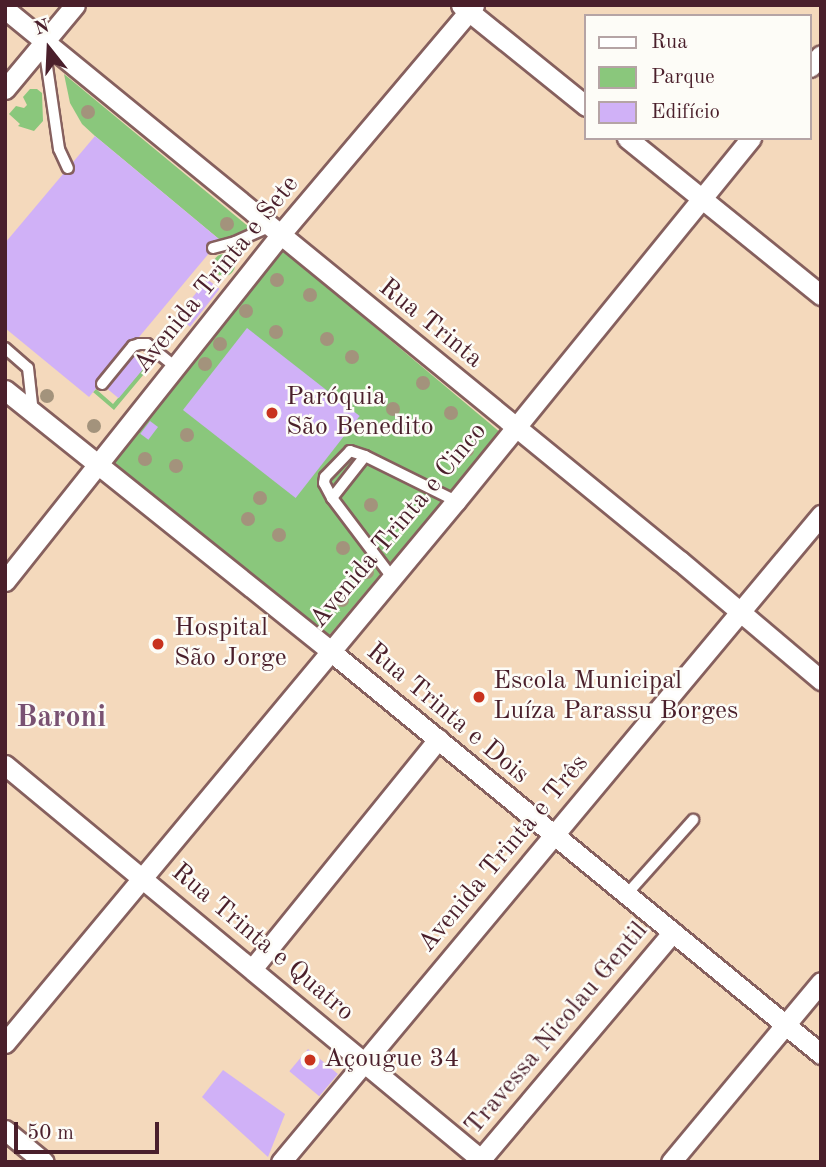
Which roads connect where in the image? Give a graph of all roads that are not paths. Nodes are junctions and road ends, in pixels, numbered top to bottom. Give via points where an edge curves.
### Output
1 (75, 5) edge
2 (468, 7) edge
3 (5, 9) edge
4 (44, 42) junction
5 (5, 89) edge
6 (584, 104) edge
7 (630, 140) edge
8 (749, 140) edge
9 (68, 168) dead end
10 (701, 197) junction
11 (274, 232) junction
12 (213, 248) dead end
13 (821, 295) edge
14 (5, 348) edge
15 (175, 367) junction
16 (102, 384) dead end
17 (5, 390) edge
18 (33, 413) junction
19 (515, 427) junction
20 (365, 456) junction
21 (96, 465) junction
22 (332, 498) junction
23 (456, 500) junction
24 (821, 515) edge
25 (391, 576) junction
26 (5, 581) edge
27 (740, 611) junction
28 (329, 650) junction
29 (821, 680) edge
30 (438, 739) junction
31 (5, 765) edge
32 (693, 820) dead end
33 (552, 836) junction
34 (144, 878) junction
35 (626, 895) junction
36 (673, 932) junction
37 (252, 969) junction
38 (821, 982) edge
39 (785, 1024) junction
40 (5, 1043) edge
41 (821, 1054) edge
42 (366, 1063) junction
43 (5, 1130) edge
44 (483, 1161) edge
45 (44, 1162) edge
46 (281, 1162) edge
47 (671, 1162) edge

1 - 4 street
2 - 6 street
2 - 11 street, Avenida Trinta e Sete
3 - 4 street, Rua Trinta
4 - 5 street
4 - 9 lane via 59,149
4 - 11 street, Rua Trinta
7 - 10 street
8 - 10 street, Avenida Trinta e Cinco
10 - 13 street
10 - 19 street, Avenida Trinta e Cinco
11 - 12 lane
11 - 15 street, Avenida Trinta e Sete
11 - 19 street, Rua Trinta
14 - 18 lane via 28,368
15 - 16 lane via 147,344 139,344
15 - 21 street, Avenida Trinta e Sete
17 - 18 street, Rua Trinta e Dois
18 - 21 street, Rua Trinta e Dois
19 - 23 street, Avenida Trinta e Cinco
19 - 27 street, Rua Trinta
20 - 22 lane
20 - 22 lane via 350,451 325,477
20 - 23 lane
21 - 26 street, Avenida Trinta e Sete
21 - 28 street, Rua Trinta e Dois
22 - 25 lane
23 - 25 street, Avenida Trinta e Cinco
24 - 27 street, Avenida Trinta e Três
25 - 28 street, Avenida Trinta e Cinco
27 - 29 street, Rua Trinta
27 - 33 street, Avenida Trinta e Três
28 - 30 street, Rua Trinta e Dois
28 - 34 street, Avenida Trinta e Cinco
30 - 33 street, Rua Trinta e Dois
30 - 37 street
31 - 34 street, Rua Trinta e Quatro
32 - 35 lane
33 - 35 street, Rua Trinta e Dois
33 - 42 street, Avenida Trinta e Três
34 - 37 street, Rua Trinta e Quatro
34 - 40 street, Avenida Trinta e Cinco
35 - 36 street, Rua Trinta e Dois
36 - 39 street, Rua Trinta e Dois
36 - 44 street, Travessa Nicolau Gentil
37 - 42 street, Rua Trinta e Quatro
38 - 39 street
39 - 41 street, Rua Trinta e Dois
39 - 47 street
42 - 44 street, Rua Trinta e Quatro
42 - 46 street, Avenida Trinta e Três
43 - 45 street

